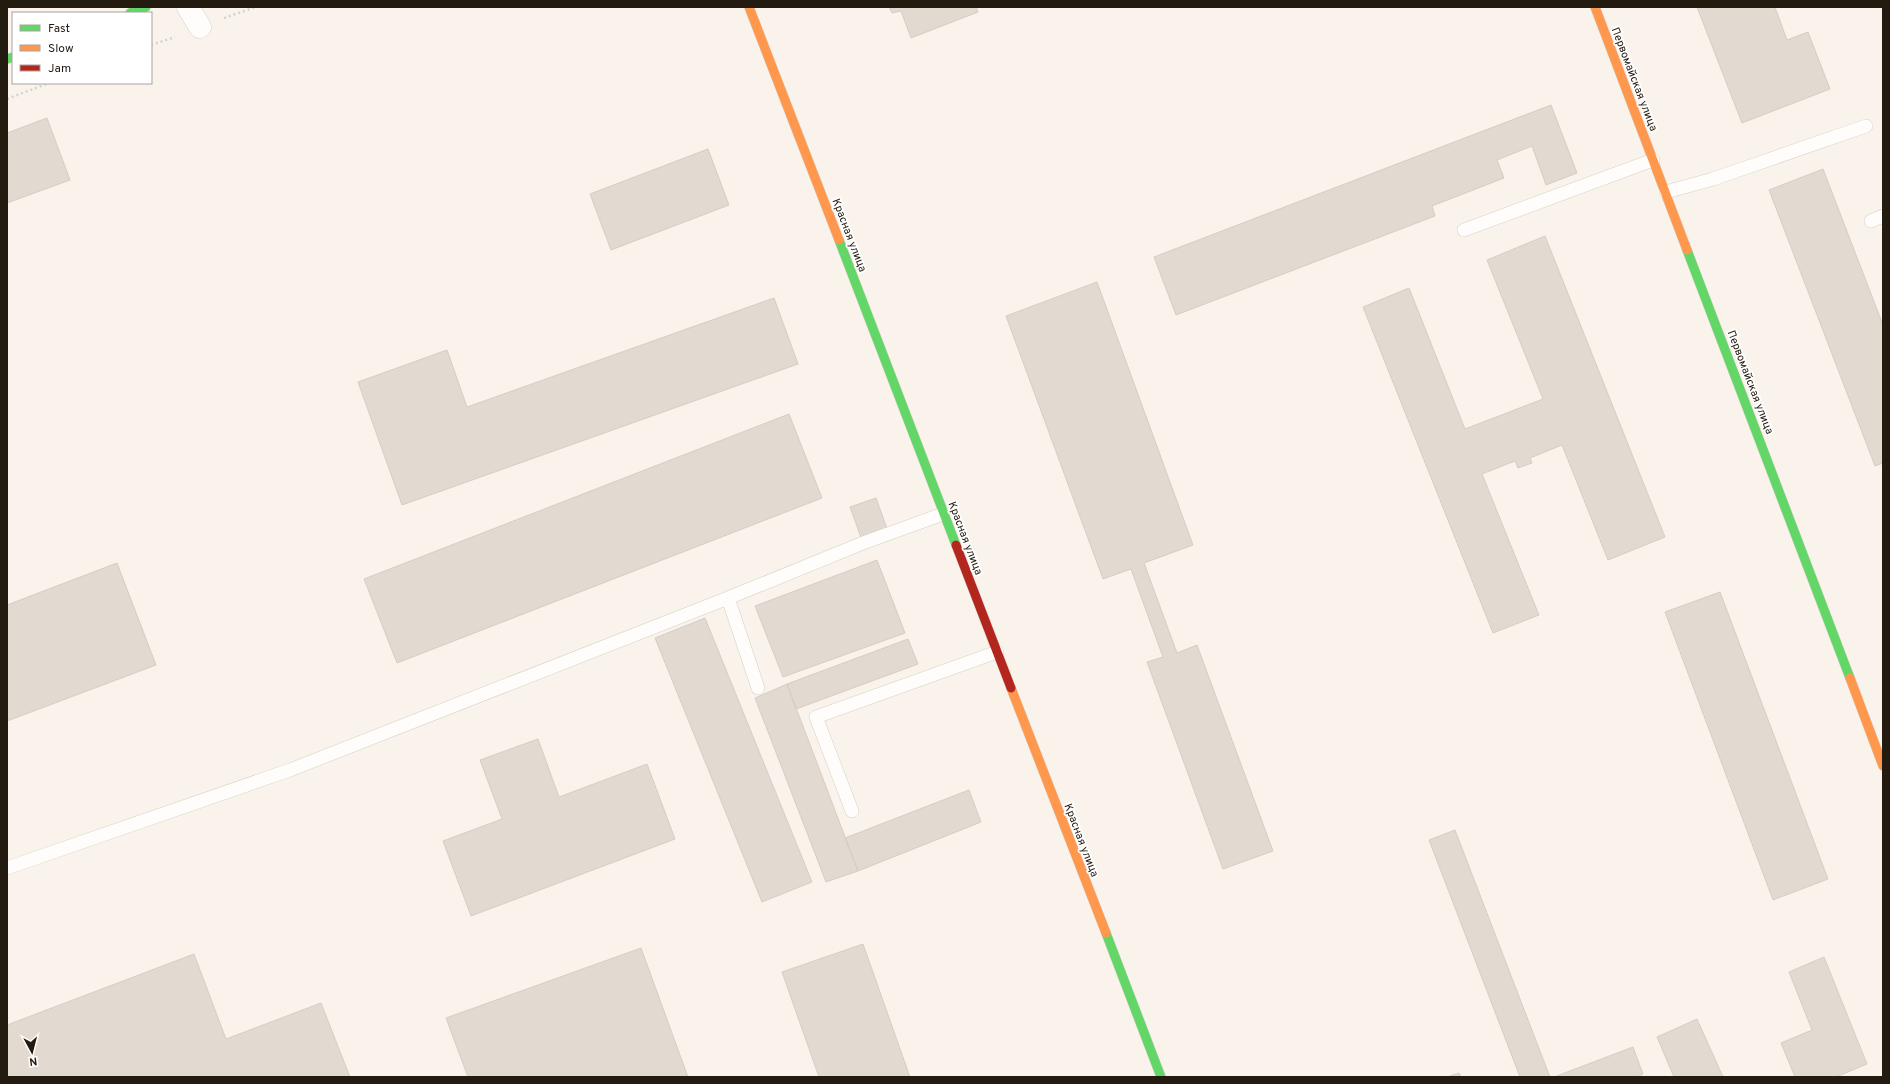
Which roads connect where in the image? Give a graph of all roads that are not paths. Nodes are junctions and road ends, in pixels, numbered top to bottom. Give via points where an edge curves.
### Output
1 (146, 7) edge
2 (188, 7) edge
3 (749, 7) edge
4 (1595, 7) edge
5 (133, 12) edge
6 (200, 27) dead end
7 (1866, 126) dead end
8 (1653, 160) junction
9 (1666, 192) junction
10 (1883, 216) edge
11 (1871, 221) dead end
12 (1464, 230) dead end
13 (943, 514) junction
14 (728, 598) junction
15 (997, 652) junction
16 (758, 688) dead end
17 (1883, 766) edge
18 (852, 811) dead end
19 (7, 868) edge
20 (1161, 1077) edge

1 - 5 main road
2 - 6 street
3 - 13 main road, Красная улица
4 - 8 main road, Первомайская улица
7 - 9 lane via 1713,179
8 - 9 main road, Первомайская улица
8 - 12 lane
9 - 17 main road, Первомайская улица
10 - 11 lane
13 - 14 lane via 863,543
13 - 15 main road, Красная улица
14 - 16 lane
14 - 19 lane via 290,770
15 - 18 lane via 816,717
15 - 20 main road, Красная улица

